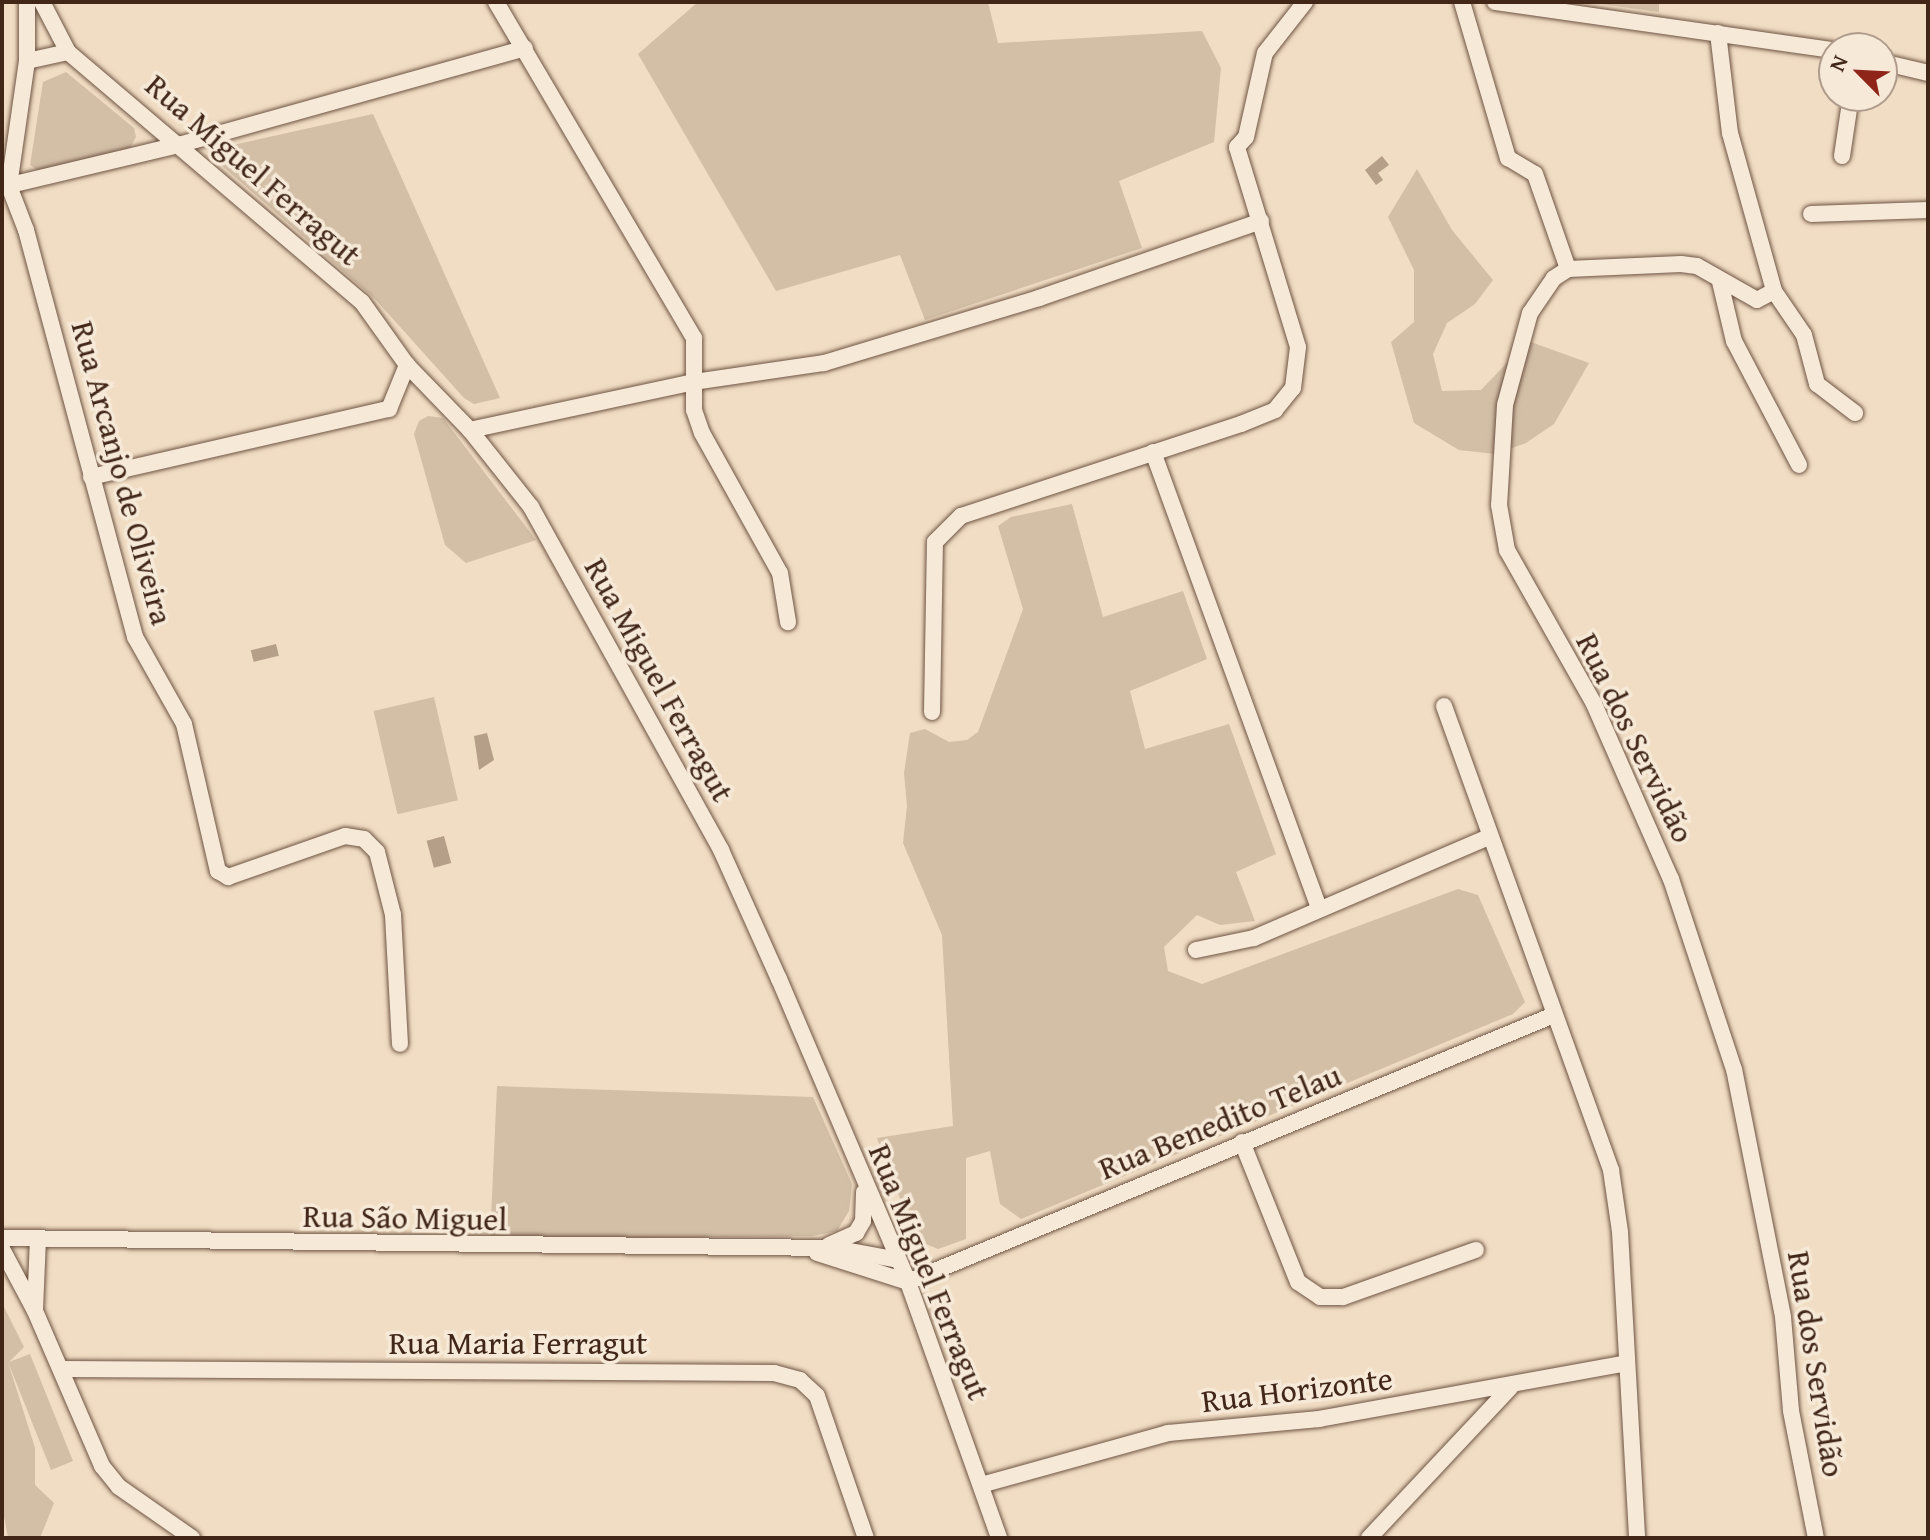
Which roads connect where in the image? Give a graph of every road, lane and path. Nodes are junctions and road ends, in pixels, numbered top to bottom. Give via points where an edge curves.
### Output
1 (27, 2) edge
2 (42, 2) edge
3 (496, 2) edge
4 (1305, 2) edge
5 (1462, 2) edge
6 (1495, 2) edge
7 (1718, 33) junction
8 (525, 48) junction
9 (1818, 48) edge
10 (68, 52) junction
11 (27, 61) junction
12 (1898, 66) edge
13 (1928, 73) edge
14 (1849, 112) edge
15 (182, 144) junction
16 (1842, 156) dead end
17 (5, 186) edge
18 (1928, 210) edge
19 (1811, 214) dead end
20 (1261, 221) junction
21 (1568, 269) junction
22 (1720, 282) junction
23 (1774, 291) junction
24 (407, 365) junction
25 (694, 382) junction
26 (1855, 413) dead end
27 (470, 430) junction
28 (1153, 452) junction
29 (1799, 465) dead end
30 (91, 477) junction
31 (788, 622) dead end
32 (1444, 706) dead end
33 (932, 712) dead end
34 (1489, 837) junction
35 (1319, 907) junction
36 (1196, 950) dead end
37 (1554, 1015) junction
38 (400, 1044) dead end
39 (1242, 1142) junction
40 (863, 1179) junction
41 (2, 1238) edge
42 (38, 1239) junction
43 (2, 1249) edge
44 (808, 1249) junction
45 (1476, 1250) dead end
46 (898, 1260) junction
47 (908, 1282) junction
48 (35, 1311) junction
49 (1623, 1364) junction
50 (61, 1369) junction
51 (1510, 1388) junction
52 (981, 1485) junction
53 (192, 1538) edge
54 (866, 1538) edge
55 (999, 1538) edge
56 (1369, 1538) edge
57 (1637, 1538) edge
58 (1816, 1538) edge

1 - 11 street, Rua Arcanjo de Oliveira
2 - 10 street, Rua Miguel Ferragut
3 - 8 street
4 - 20 street via 1265,53 1246,137 1237,147
5 - 21 street via 1508,158 1535,174
6 - 7 street
7 - 9 street
7 - 23 street via 1730,133
8 - 15 street
8 - 25 street via 694,338
10 - 11 street
10 - 15 street, Rua Miguel Ferragut
11 - 17 street, Rua Arcanjo de Oliveira
12 - 13 street
14 - 16 street
15 - 17 street
15 - 24 street, Rua Miguel Ferragut via 362,302
17 - 30 street, Rua Arcanjo de Oliveira via 26,230
18 - 19 street
20 - 25 street via 1039,298 824,363
20 - 28 street via 1298,347 1293,388 1275,410
21 - 22 street via 1681,264 1697,266
21 - 58 street, Rua dos Servidão via 1554,278 1530,313 1505,405 1499,505 1507,550 1594,704 1659,850 1734,1069 1783,1317 1791,1411
22 - 23 street via 1757,300
22 - 29 street via 1734,341
23 - 26 street via 1804,335 1817,384
24 - 27 street, Rua Miguel Ferragut
24 - 30 street via 389,409
25 - 27 street
25 - 31 street via 702,433 780,573
27 - 40 street, Rua Miguel Ferragut via 531,507 721,850
28 - 33 street via 961,516 935,542
28 - 35 street
30 - 38 street, Rua Arcanjo de Oliveira via 135,637 184,724 218,871 228,877 345,836 364,839 377,852 393,915
32 - 34 street
34 - 35 street
34 - 37 street
35 - 36 street via 1254,938
37 - 39 street, Rua Benedito Telau
37 - 49 street via 1611,1170
39 - 45 street via 1298,1282 1320,1297 1343,1297
39 - 47 street, Rua Benedito Telau
40 - 44 street, Rua São Miguel via 866,1202 856,1233
40 - 46 street, Rua Miguel Ferragut
41 - 42 street, Rua São Miguel
42 - 44 street, Rua São Miguel
42 - 48 street
43 - 48 street
44 - 46 street, Rua São Miguel via 834,1248
44 - 47 street, Rua São Miguel
46 - 47 street, Rua Miguel Ferragut
47 - 52 street, Rua Miguel Ferragut
48 - 50 street
49 - 51 street, Rua Horizonte
49 - 57 street
50 - 53 street via 102,1466 119,1487
50 - 54 street, Rua Maria Ferragut via 774,1373 800,1380 817,1396
51 - 52 street, Rua Horizonte via 1319,1419 1168,1433
51 - 56 street
52 - 55 street, Rua Miguel Ferragut

